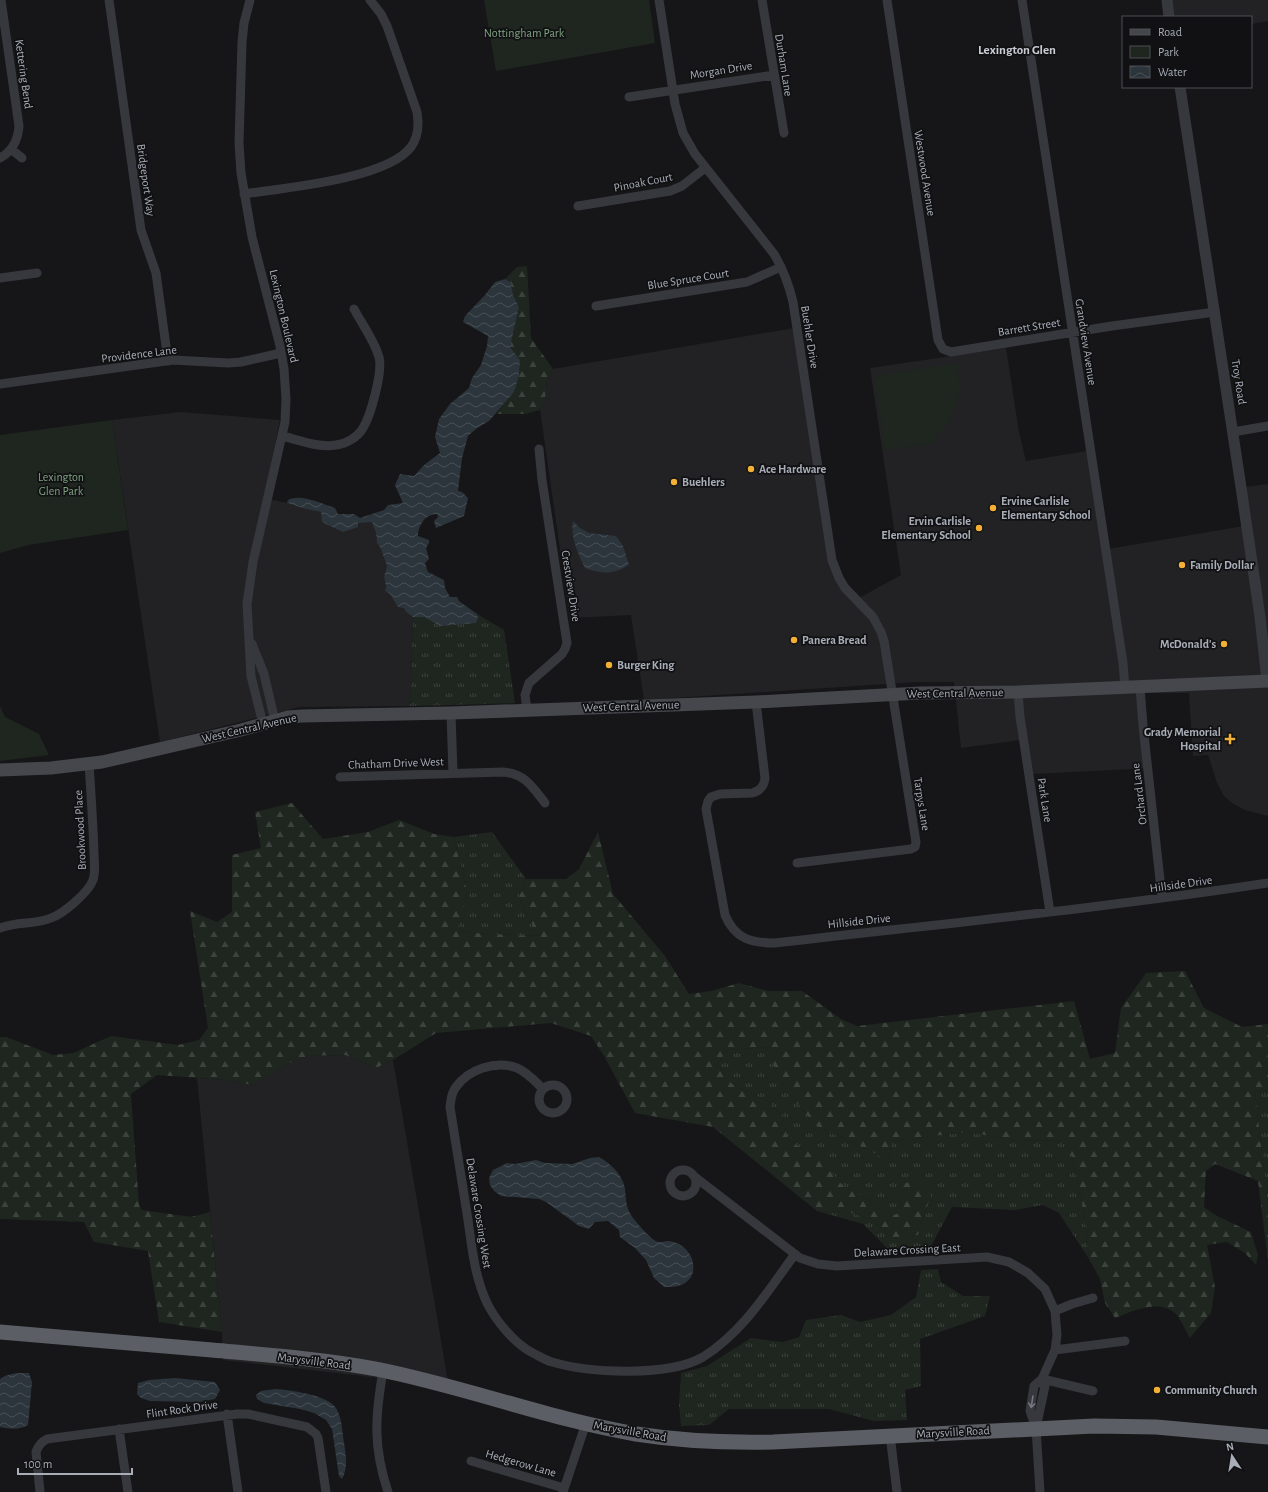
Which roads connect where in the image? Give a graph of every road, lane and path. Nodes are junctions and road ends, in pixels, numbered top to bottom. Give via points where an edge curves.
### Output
1 (1, 0) edge
2 (109, 0) edge
3 (250, 0) edge
4 (370, 0) edge
5 (659, 0) edge
6 (762, 0) edge
7 (887, 0) edge
8 (1022, 0) edge
9 (1167, 0) edge
10 (1169, 16) edge
11 (4, 45) edge
12 (774, 75) junction
13 (1180, 88) edge
14 (673, 90) junction
15 (629, 97) dead end
16 (784, 133) dead end
17 (11, 149) junction
18 (0, 158) edge
19 (22, 158) dead end
20 (706, 168) junction
21 (244, 194) junction
22 (578, 206) dead end
23 (781, 267) junction
24 (37, 273) dead end
25 (0, 278) edge
26 (596, 306) dead end
27 (354, 308) dead end
28 (1215, 312) junction
29 (1073, 333) junction
30 (943, 349) joint
31 (281, 353) junction
32 (168, 361) junction
33 (0, 384) edge
34 (1268, 426) edge
35 (1233, 432) junction
36 (282, 436) junction
37 (539, 449) dead end
38 (249, 637) junction
39 (1268, 681) edge
40 (1140, 687) junction
41 (1126, 688) junction
42 (1018, 692) junction
43 (893, 694) junction
44 (756, 702) junction
45 (527, 710) junction
46 (451, 713) junction
47 (275, 720) junction
48 (262, 724) junction
49 (89, 764) junction
50 (0, 770) edge
51 (453, 773) junction
52 (340, 777) dead end
53 (545, 803) dead end
54 (796, 863) dead end
55 (1268, 883) edge
56 (1162, 898) junction
57 (1050, 912) junction
58 (0, 928) edge
59 (543, 1089) dead end
60 (695, 1177) dead end
61 (795, 1254) junction
62 (1093, 1298) dead end
63 (1055, 1311) junction
64 (0, 1332) edge
65 (1125, 1341) dead end
66 (1055, 1350) junction
67 (383, 1371) junction
68 (1042, 1379) junction
69 (1093, 1391) dead end
70 (228, 1414) junction
71 (586, 1423) junction
72 (1036, 1428) junction
73 (119, 1429) junction
74 (890, 1435) junction
75 (1268, 1437) edge
76 (471, 1461) dead end
77 (563, 1490) edge
78 (40, 1492) edge
79 (128, 1492) edge
80 (238, 1492) edge
81 (326, 1492) edge
82 (388, 1492) edge
83 (897, 1492) edge
84 (1040, 1492) edge

1 - 11 street, Kettering Bend
2 - 32 street, Bridgeport Way via 141,230 156,273
3 - 21 street, Lexington Boulevard via 244,23 239,143
4 - 21 street via 387,26 417,112 419,126 414,142 403,155 363,173
5 - 14 street, Buehler Drive
6 - 12 street, Durham Lane
7 - 30 street, Westwood Avenue via 938,340
8 - 29 street, Grandview Avenue
9 - 10 street
11 - 17 street, Kettering Bend via 19,126 18,135
12 - 14 street, Morgan Drive
12 - 16 street, Durham Lane
13 - 28 street, Troy Road
14 - 15 street, Morgan Drive
14 - 20 street, Buehler Drive via 683,133
17 - 18 street, Kettering Bend
17 - 19 street
20 - 22 street, Pinoak Court via 682,186 670,191
20 - 23 street, Buehler Drive via 764,240
21 - 31 street, Lexington Boulevard
23 - 26 street, Blue Spruce Court via 747,282
23 - 43 street, Buehler Drive via 792,302 834,568 845,588 871,614 881,632
24 - 25 street
27 - 36 street via 380,363 372,403 363,428 358,435 335,445
28 - 29 street, Barrett Street
28 - 35 street, Troy Road
29 - 30 street, Barrett Street via 951,352
29 - 41 street, Grandview Avenue
31 - 32 street, Providence Lane via 228,363
31 - 36 street, Lexington Boulevard via 286,399
32 - 33 street, Providence Lane
34 - 35 street
35 - 39 street, Troy Road
36 - 38 street, Lexington Boulevard via 249,587
37 - 45 street, Crestview Drive via 567,643 562,654 529,683 525,695
38 - 47 street, Lexington Boulevard via 264,674
38 - 48 street, Lexington Boulevard via 251,676
39 - 40 main road, West Central Avenue
40 - 41 main road, West Central Avenue
40 - 56 street, Orchard Lane
41 - 42 main road, West Central Avenue
42 - 43 main road, West Central Avenue
42 - 57 street, Park Lane
43 - 44 main road, West Central Avenue
43 - 54 street, Tarpys Lane via 915,846 911,849
44 - 45 main road, West Central Avenue
44 - 57 street, Hillside Drive via 766,778 763,786 752,793 716,795 708,801 706,809 724,915 735,932 757,942 775,943
45 - 46 main road, West Central Avenue
46 - 47 main road, West Central Avenue via 302,716
46 - 51 street
47 - 48 main road, West Central Avenue
48 - 49 main road, West Central Avenue
49 - 50 main road, West Central Avenue
49 - 58 street, Brookwood Place via 95,873 93,881 57,916
51 - 52 street, Chatham Drive West
51 - 53 street, Chatham Drive West via 503,772 517,775 528,782
55 - 56 street, Hillside Drive
56 - 57 street, Hillside Drive
59 - 61 street, Delaware Crossing West via 529,1075 517,1068 505,1065 487,1067 470,1074 455,1087 450,1107 476,1273 488,1305 498,1322 531,1352 551,1362 602,1370 654,1370 693,1362 716,1348 737,1329 753,1312
60 - 61 street, Delaware Crossing East
61 - 63 street, Delaware Crossing East via 818,1264 837,1266 987,1257 1009,1262 1028,1273 1045,1289
62 - 63 street
63 - 66 street, Delaware Crossing East
64 - 67 highway, Marysville Road via 308,1359
65 - 66 street
66 - 68 street, Delaware Crossing East
67 - 71 highway, Marysville Road
67 - 82 street via 376,1439 378,1457
68 - 69 street
68 - 72 street, Delaware Crossing East via 1034,1386 1030,1410
70 - 73 street, Flint Rock Drive
70 - 80 street
70 - 81 street, Flint Rock Drive via 248,1414 312,1429 318,1438
71 - 74 highway, Marysville Road via 635,1434 707,1442 773,1442
71 - 77 street
72 - 74 highway, Marysville Road
72 - 75 highway, Marysville Road via 1156,1427
72 - 84 street, Delaware Crossing East
73 - 78 street, Flint Rock Drive via 42,1442 35,1457
73 - 79 street
74 - 83 street
76 - 77 street, Hedgerow Lane

